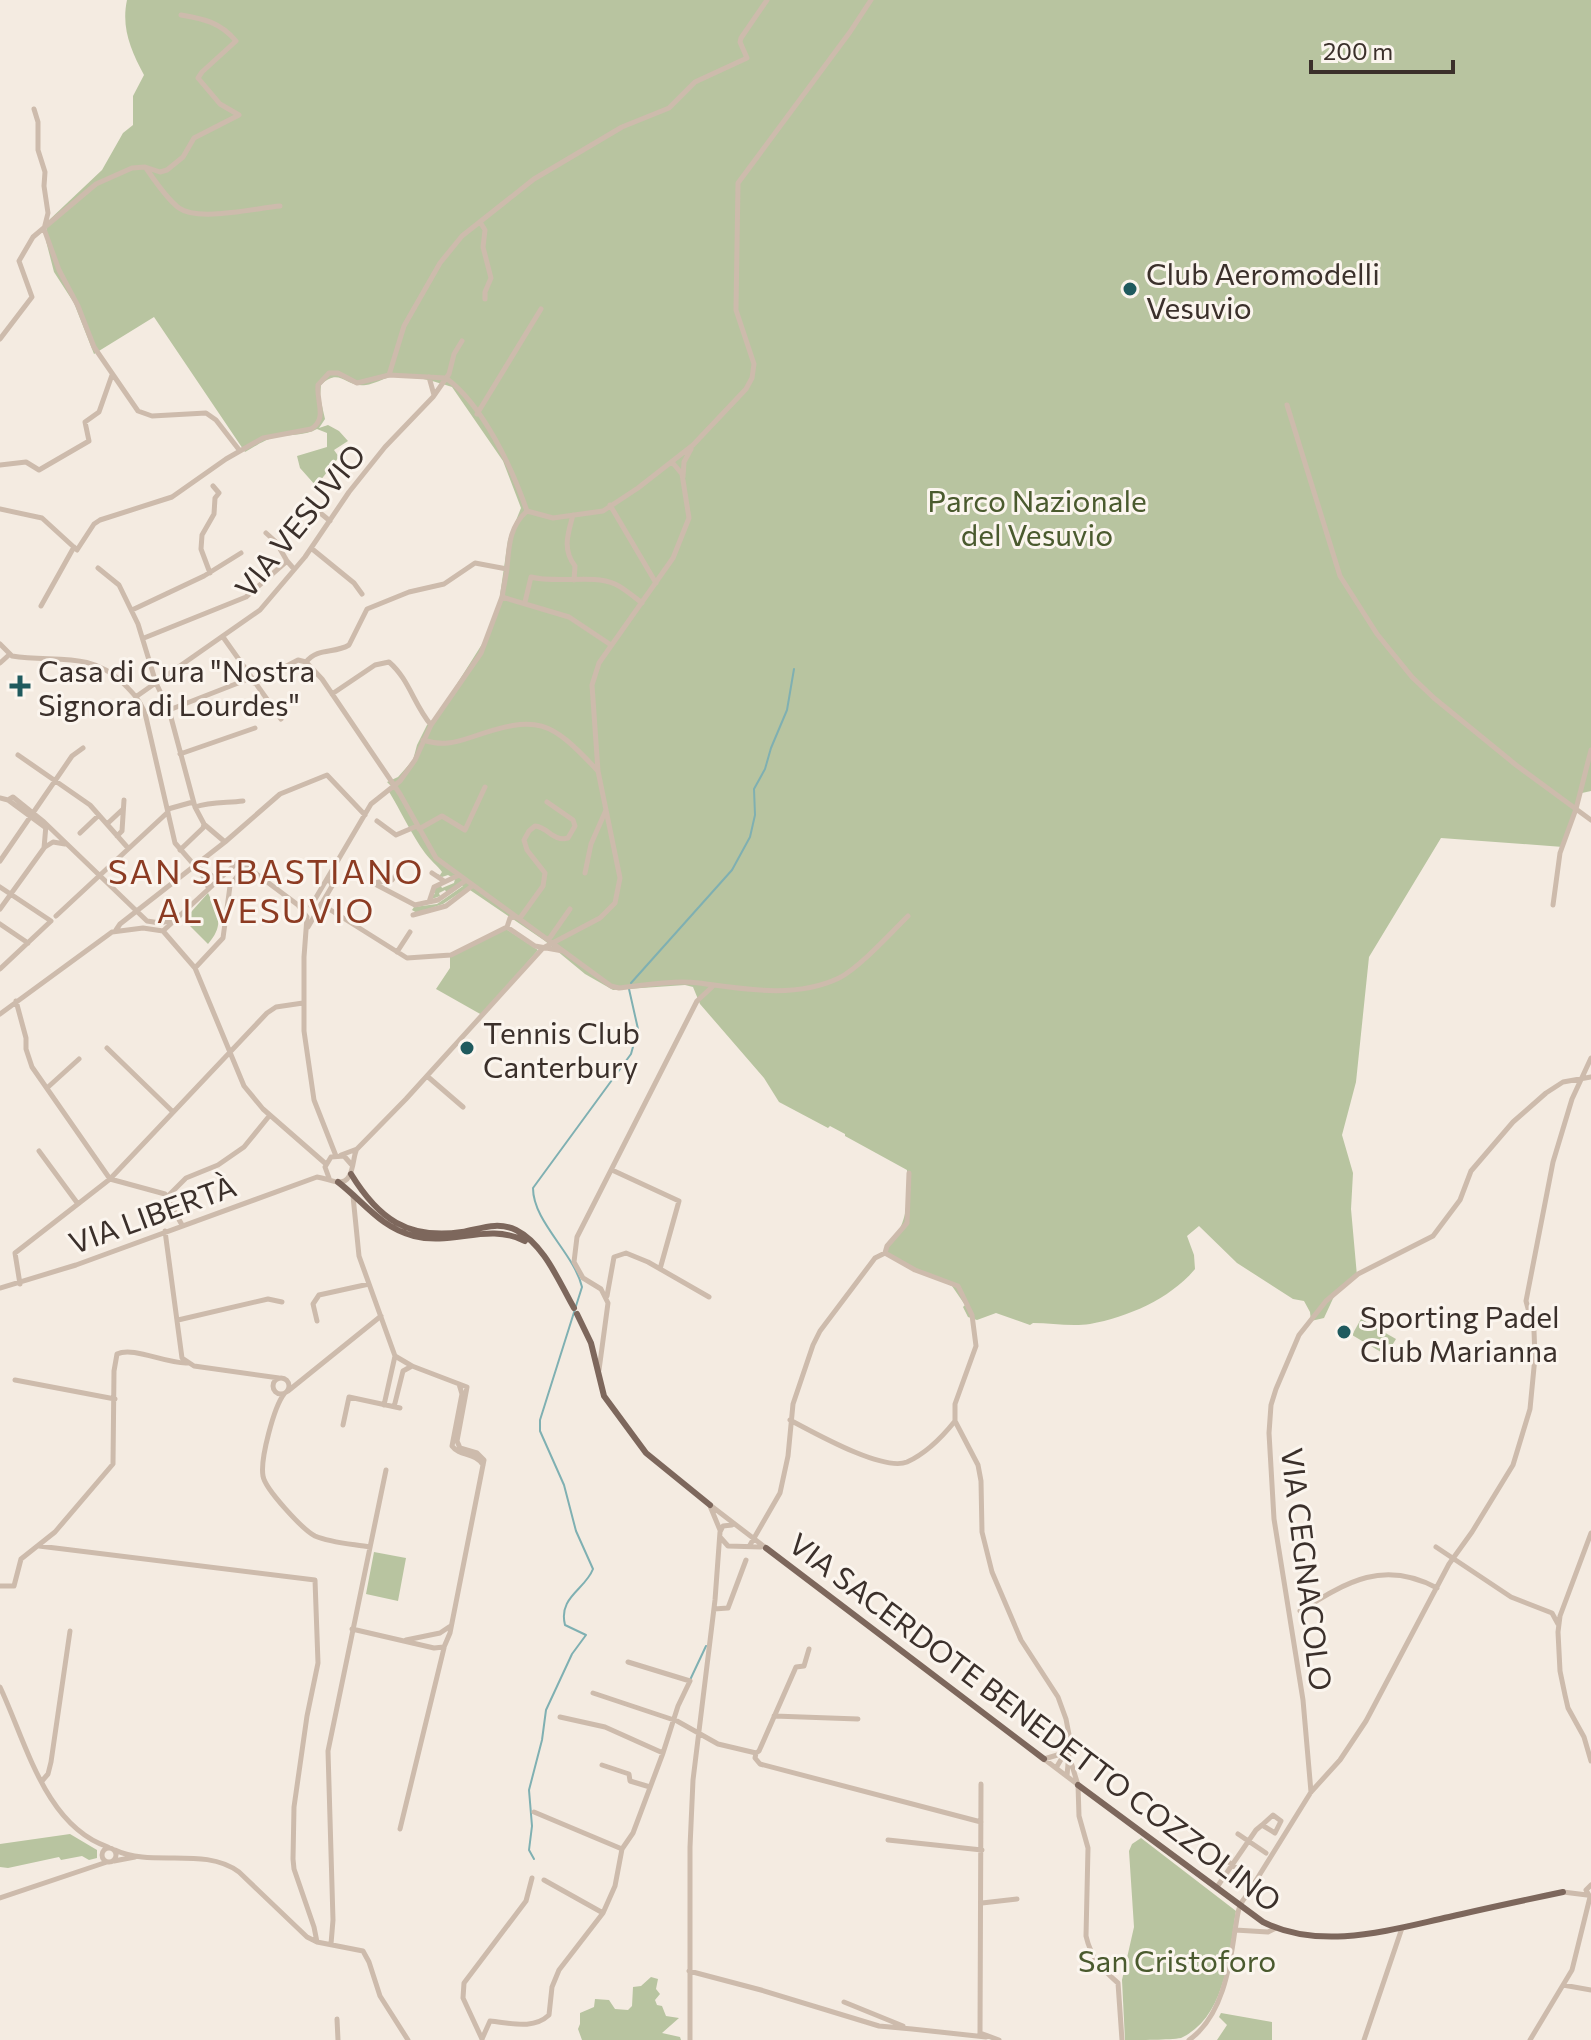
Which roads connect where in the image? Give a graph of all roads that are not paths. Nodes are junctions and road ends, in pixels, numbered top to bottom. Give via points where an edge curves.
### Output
1 (767, 0) edge
2 (871, 0) edge
3 (181, 15) dead end
4 (34, 109) dead end
5 (145, 167) junction
6 (280, 206) dead end
7 (480, 222) junction
8 (44, 229) junction
9 (485, 299) dead end
10 (541, 309) dead end
11 (0, 339) edge
12 (462, 341) dead end
13 (112, 375) junction
14 (389, 375) junction
15 (429, 377) junction
16 (446, 378) junction
17 (434, 395) junction
18 (1287, 405) dead end
19 (477, 414) junction
20 (693, 445) junction
21 (240, 451) junction
22 (672, 462) junction
23 (0, 465) edge
24 (683, 477) junction
25 (213, 486) dead end
26 (610, 505) junction
27 (313, 507) dead end
28 (0, 509) edge
29 (527, 511) junction
30 (573, 515) junction
31 (330, 521) junction
32 (266, 533) dead end
33 (76, 548) junction
34 (311, 548) junction
35 (241, 553) dead end
36 (287, 561) junction
37 (98, 568) dead end
38 (507, 569) junction
39 (294, 570) junction
40 (210, 573) junction
41 (574, 580) junction
42 (656, 583) junction
43 (362, 594) dead end
44 (502, 597) junction
45 (525, 602) junction
46 (642, 603) junction
47 (41, 606) dead end
48 (132, 610) junction
49 (223, 637) junction
50 (144, 638) junction
51 (0, 644) edge
52 (611, 645) junction
53 (10, 654) junction
54 (306, 662) junction
55 (0, 663) edge
56 (252, 680) junction
57 (156, 683) junction
58 (332, 694) junction
59 (137, 696) junction
60 (169, 710) junction
61 (281, 719) dead end
62 (431, 725) junction
63 (255, 728) dead end
64 (423, 740) junction
65 (83, 748) dead end
66 (1591, 750) edge
67 (180, 754) junction
68 (18, 755) dead end
69 (598, 771) junction
70 (55, 782) junction
71 (394, 786) junction
72 (485, 787) dead end
73 (0, 798) edge
74 (124, 800) dead end
75 (243, 801) dead end
76 (547, 802) dead end
77 (194, 804) junction
78 (123, 809) junction
79 (1576, 809) junction
80 (606, 810) junction
81 (168, 811) junction
82 (33, 815) junction
83 (99, 815) junction
84 (365, 815) junction
85 (1591, 820) edge
86 (377, 821) dead end
87 (107, 824) junction
88 (205, 824) junction
89 (46, 826) junction
90 (418, 828) junction
91 (80, 833) dead end
92 (117, 836) junction
93 (225, 842) junction
94 (68, 845) junction
95 (44, 848) junction
96 (128, 848) junction
97 (180, 850) junction
98 (0, 861) edge
99 (245, 865) junction
100 (195, 866) junction
101 (399, 871) dead end
102 (432, 873) dead end
103 (585, 873) dead end
104 (100, 875) junction
105 (458, 876) junction
106 (217, 879) junction
107 (327, 880) junction
108 (392, 880) junction
109 (444, 881) junction
110 (465, 881) junction
111 (472, 886) junction
112 (0, 887) edge
113 (208, 887) junction
114 (10, 894) junction
115 (400, 897) junction
116 (429, 902) junction
117 (321, 904) junction
118 (1553, 905) dead end
119 (311, 906) junction
120 (0, 909) edge
121 (570, 909) dead end
122 (136, 911) junction
123 (304, 911) junction
124 (413, 915) dead end
125 (908, 916) dead end
126 (518, 917) junction
127 (53, 919) junction
128 (175, 920) junction
129 (147, 921) junction
130 (0, 924) edge
131 (529, 926) junction
132 (507, 927) junction
133 (143, 928) junction
134 (308, 928) junction
135 (116, 930) junction
136 (163, 931) junction
137 (536, 931) junction
138 (410, 932) dead end
139 (520, 936) junction
140 (550, 940) junction
141 (529, 942) junction
142 (28, 943) junction
143 (543, 948) junction
144 (564, 951) junction
145 (397, 952) junction
146 (195, 968) junction
147 (0, 969) edge
148 (698, 983) junction
149 (713, 986) junction
150 (16, 1001) junction
151 (697, 1001) junction
152 (303, 1003) junction
153 (0, 1014) edge
154 (107, 1048) dead end
155 (230, 1052) junction
156 (1591, 1058) edge
157 (79, 1059) dead end
158 (427, 1076) junction
159 (1591, 1077) edge
160 (1582, 1078) junction
161 (47, 1088) junction
162 (463, 1107) dead end
163 (172, 1111) junction
164 (270, 1115) junction
165 (357, 1149) junction
166 (39, 1151) dead end
167 (338, 1156) junction
168 (352, 1165) junction
169 (326, 1166) junction
170 (612, 1170) junction
171 (909, 1173) dead end
172 (351, 1174) junction
173 (317, 1177) junction
174 (329, 1178) junction
175 (110, 1179) junction
176 (338, 1182) junction
177 (353, 1195) junction
178 (168, 1196) junction
179 (78, 1204) junction
180 (369, 1212) junction
181 (182, 1225) junction
182 (356, 1226) junction
183 (165, 1231) junction
184 (535, 1247) junction
185 (885, 1253) junction
186 (660, 1269) junction
187 (20, 1284) junction
188 (369, 1284) junction
189 (0, 1288) edge
190 (606, 1297) junction
191 (709, 1297) dead end
192 (282, 1302) dead end
193 (381, 1316) junction
194 (178, 1320) junction
195 (317, 1321) dead end
196 (395, 1356) junction
197 (187, 1363) junction
198 (412, 1366) junction
199 (392, 1375) junction
200 (262, 1376) junction
201 (598, 1377) junction
202 (279, 1378) junction
203 (15, 1380) dead end
204 (287, 1380) junction
205 (302, 1380) junction
206 (401, 1380) junction
207 (274, 1390) junction
208 (286, 1392) junction
209 (115, 1399) junction
210 (384, 1405) junction
211 (275, 1408) junction
212 (790, 1420) junction
213 (955, 1421) junction
214 (343, 1425) dead end
215 (386, 1470) dead end
216 (710, 1505) junction
217 (732, 1525) junction
218 (742, 1531) junction
219 (1591, 1533) edge
220 (720, 1534) junction
221 (752, 1537) junction
222 (750, 1545) junction
223 (39, 1546) junction
224 (736, 1546) junction
225 (370, 1547) junction
226 (1436, 1547) dead end
227 (766, 1548) junction
228 (719, 1559) junction
229 (1454, 1559) junction
230 (746, 1560) dead end
231 (0, 1586) edge
232 (1437, 1588) junction
233 (714, 1609) junction
234 (1300, 1611) dead end
235 (451, 1622) junction
236 (1558, 1624) junction
237 (352, 1629) junction
238 (70, 1631) dead end
239 (401, 1640) junction
240 (444, 1647) junction
241 (809, 1649) dead end
242 (628, 1662) dead end
243 (0, 1687) edge
244 (593, 1693) dead end
245 (774, 1716) junction
246 (560, 1717) dead end
247 (674, 1719) junction
248 (858, 1719) dead end
249 (699, 1733) junction
250 (663, 1753) junction
251 (756, 1753) junction
252 (1067, 1753) junction
253 (1044, 1759) junction
254 (1591, 1761) edge
255 (602, 1765) dead end
256 (1056, 1768) junction
257 (1067, 1776) junction
258 (42, 1781) junction
259 (981, 1784) dead end
260 (1078, 1785) junction
261 (650, 1787) junction
262 (1311, 1792) junction
263 (534, 1812) dead end
264 (981, 1822) junction
265 (1262, 1825) dead end
266 (400, 1829) dead end
267 (1238, 1834) dead end
268 (888, 1840) dead end
269 (1250, 1842) junction
270 (622, 1849) junction
271 (982, 1850) junction
272 (1266, 1853) dead end
273 (1218, 1854) dead end
274 (108, 1855) junction
275 (1233, 1866) junction
276 (532, 1878) dead end
277 (1250, 1878) dead end
278 (544, 1880) dead end
279 (1217, 1887) junction
280 (1589, 1890) edge
281 (1563, 1892) joint
282 (0, 1898) edge
283 (1017, 1899) dead end
284 (982, 1903) junction
285 (1239, 1903) junction
286 (603, 1913) junction
287 (1276, 1928) junction
288 (1402, 1928) junction
289 (1235, 1930) junction
290 (317, 1942) junction
291 (331, 1944) junction
292 (689, 1971) junction
293 (1563, 1985) junction
294 (1591, 1990) edge
295 (844, 2002) dead end
296 (337, 2019) dead end
297 (912, 2029) junction
298 (987, 2037) junction
299 (482, 2039) edge
300 (338, 2040) edge
301 (408, 2040) edge
302 (690, 2040) edge
303 (999, 2040) edge
304 (1122, 2040) edge
305 (1189, 2040) edge
306 (1364, 2040) edge
307 (1530, 2040) edge

1 - 7 street via 741,38 747,58 695,82 669,108 622,127 534,179
2 - 20 street via 738,183 736,310 754,364 752,378
3 - 5 street via 210,19 236,41 198,78 220,104 239,115 194,138 167,170
4 - 8 street via 45,172
5 - 6 street via 185,211
5 - 8 street via 123,170 96,184
7 - 9 street via 491,278
7 - 14 street via 440,263 404,326
8 - 11 street via 19,261 32,297
8 - 13 street via 94,347
10 - 19 street
12 - 16 street, VIA VESUVIO
13 - 21 street via 141,413 206,413
13 - 23 street via 101,408 85,422 89,441 39,470 26,462
14 - 15 street
14 - 21 street via 357,383 329,373 318,385 317,426 263,438
15 - 16 street
15 - 17 street
16 - 17 street, VIA VESUVIO
16 - 19 street
17 - 31 street, VIA VESUVIO via 385,447
18 - 79 street via 1340,576 1385,643 1434,698
19 - 29 street via 505,455
20 - 22 street
20 - 24 street
21 - 33 street via 172,497 100,520
22 - 24 street
22 - 26 street
24 - 42 street via 689,518
25 - 40 street via 219,493 215,512 201,543
26 - 30 street
26 - 42 street
27 - 31 street
28 - 33 street via 42,518
29 - 30 street via 553,518
29 - 38 street via 509,538
30 - 41 street via 566,549 575,566
31 - 34 street, VIA VESUVIO
32 - 36 street
33 - 47 street
34 - 39 street, VIA VESUVIO
34 - 43 street
35 - 40 street
36 - 39 street
36 - 50 street via 246,597
37 - 48 street via 119,585
38 - 44 street
38 - 54 street via 475,563 444,584 372,606 349,645 320,651
39 - 49 street, VIA VESUVIO via 260,610
40 - 48 street
41 - 45 street via 531,577
41 - 46 street via 615,584
42 - 46 street
44 - 45 street
44 - 62 street via 481,653
45 - 52 street via 569,617
46 - 52 street
48 - 50 street
49 - 56 street
49 - 57 street, VIA VESUVIO
50 - 57 street
51 - 53 street
52 - 69 street via 592,685
53 - 55 street
53 - 59 street via 99,665
54 - 56 street via 298,660
54 - 58 street
56 - 60 street
56 - 61 street
57 - 59 street, VIA VESUVIO
57 - 60 street
58 - 62 street via 375,665 389,662
58 - 71 street
59 - 81 street
60 - 67 street
62 - 64 street
63 - 67 street
64 - 69 street via 450,745 521,722 536,723 569,740
64 - 71 street
65 - 70 street
66 - 79 street
67 - 77 street
68 - 70 street
69 - 80 street
70 - 82 street
70 - 83 street
71 - 84 street
71 - 90 street
72 - 90 street via 465,830 442,816
73 - 82 street
74 - 78 street
75 - 77 street
76 - 126 street via 575,826 562,840 542,826 529,831 524,840 527,850 545,873 543,886
77 - 81 street
77 - 88 street
78 - 87 street
78 - 92 street
79 - 85 street
79 - 118 street via 1560,853
80 - 103 street
80 - 140 street via 618,861 617,897 600,918
81 - 96 street
81 - 97 street
82 - 89 street
82 - 98 street
83 - 87 street
83 - 91 street
84 - 93 street via 327,775 280,794
84 - 107 street
86 - 90 street via 396,835
87 - 92 street
88 - 93 street
88 - 97 street
89 - 94 street
89 - 95 street
90 - 105 street via 436,858
92 - 96 street
93 - 100 street
94 - 95 street via 53,842
94 - 104 street
95 - 114 street
96 - 104 street
97 - 100 street
99 - 106 street via 237,862
99 - 123 street
99 - 146 street via 230,886 224,935
100 - 106 street
100 - 113 street
100 - 122 street
101 - 108 street
102 - 109 street
104 - 122 street
104 - 127 street
105 - 109 street
105 - 110 street
106 - 113 street
107 - 117 street via 332,886
107 - 119 street
108 - 115 street
108 - 115 street via 373,883
109 - 116 street via 431,891
110 - 111 street
110 - 116 street
111 - 124 street via 446,906
111 - 126 street
112 - 114 street
113 - 128 street
114 - 120 street
114 - 127 street
115 - 116 street via 415,905
117 - 119 street
117 - 134 street
117 - 145 street
119 - 123 street
121 - 140 street
122 - 129 street
122 - 135 street
123 - 134 street
125 - 149 street via 840,977 759,991
126 - 131 street
126 - 132 street via 510,918
127 - 142 street
128 - 129 street
128 - 136 street
129 - 133 street
130 - 142 street
131 - 137 street
131 - 139 street via 527,935
132 - 139 street
132 - 145 street via 451,955 407,958
133 - 135 street
133 - 136 street
134 - 152 street
135 - 150 street
136 - 146 street
137 - 140 street
137 - 141 street
138 - 145 street
139 - 141 street
140 - 143 street
140 - 144 street
141 - 143 street
142 - 147 street
143 - 144 street
143 - 158 street
144 - 148 street via 611,986
146 - 155 street
148 - 149 street
148 - 151 street
149 - 151 street
150 - 153 street
150 - 161 street via 32,1067
151 - 170 street
152 - 155 street via 272,1010
152 - 167 street via 314,1100
154 - 163 street
155 - 163 street
155 - 164 street via 244,1086
156 - 160 street, VIA CEGNACOLO
157 - 161 street
158 - 162 street
158 - 165 street
159 - 160 street, VIA CEGNACOLO
160 - 229 street, VIA CEGNACOLO via 1553,1162 1526,1301 1534,1331 1530,1409 1513,1465
160 - 262 street, VIA CEGNACOLO via 1563,1082 1513,1122 1471,1171 1460,1200 1433,1236 1358,1274 1334,1293 1293,1346 1276,1389 1269,1433 1274,1519 1303,1700
161 - 175 street
163 - 175 street
164 - 169 street
164 - 178 street via 244,1147 186,1178
165 - 167 street
165 - 168 street
166 - 179 street
167 - 168 street
167 - 169 street
168 - 172 street
169 - 173 street
169 - 174 street
170 - 186 street via 679,1201
170 - 190 street via 577,1237 574,1262 583,1278
171 - 185 street via 907,1223
172 - 176 street
172 - 184 main road via 376,1210 404,1226 447,1233 497,1225 517,1231
173 - 174 street, VIA LIBERTÀ
173 - 181 street, VIA LIBERTÀ
174 - 176 street
175 - 178 street
175 - 179 street
176 - 177 main road
177 - 180 main road
177 - 182 street
178 - 181 street
179 - 187 street via 15,1253
180 - 182 street
180 - 184 main road via 416,1237 496,1232
181 - 183 street, VIA LIBERTÀ
182 - 188 street
183 - 187 street, VIA LIBERTÀ
183 - 194 street
184 - 201 main road via 576,1311 591,1343
185 - 212 street via 820,1331
185 - 213 street via 958,1286 972,1315 976,1346 955,1404
186 - 190 street via 619,1254
186 - 191 street
187 - 189 street, VIA LIBERTÀ
188 - 193 street
188 - 195 street via 319,1295 313,1304
190 - 201 street
192 - 194 street via 268,1299
193 - 196 street
193 - 205 street
194 - 197 street via 179,1353
196 - 198 street
196 - 199 street
197 - 200 street
197 - 209 street via 119,1352
198 - 206 street
198 - 235 street via 467,1387 458,1445 484,1460
199 - 206 street via 394,1381
199 - 210 street
200 - 202 street
200 - 207 street
201 - 216 main road via 604,1396 646,1453
202 - 204 street
202 - 207 street
203 - 209 street
204 - 205 street
204 - 208 street
205 - 208 street
206 - 210 street via 397,1407
207 - 208 street
207 - 211 street
208 - 211 street
209 - 223 street via 111,1468
210 - 214 street via 349,1397
211 - 225 street via 265,1482 312,1534
212 - 213 street via 841,1446 896,1464 924,1451
212 - 221 street via 780,1493
213 - 252 street via 978,1465 982,1532 992,1572 1021,1640 1058,1697 1066,1719
215 - 225 street
216 - 217 street
216 - 220 street
217 - 218 street
217 - 220 street via 723,1526
218 - 221 street, VIA SACERDOTE BENEDETTO COZZOLINO
218 - 224 street
219 - 236 street
220 - 224 street via 724,1544
220 - 228 street
221 - 222 street
221 - 227 street, VIA SACERDOTE BENEDETTO COZZOLINO
222 - 224 street, VIA SACERDOTE BENEDETTO COZZOLINO
222 - 227 street, VIA SACERDOTE BENEDETTO COZZOLINO
223 - 231 street via 20,1561 14,1586
223 - 290 street via 315,1580 318,1663 294,1807 293,1859
224 - 228 street
225 - 237 street
226 - 229 street
227 - 253 main road, VIA SACERDOTE BENEDETTO COZZOLINO
228 - 233 street
229 - 232 street, VIA CEGNACOLO
229 - 236 street via 1511,1597 1552,1613
230 - 233 street via 728,1608
232 - 234 street via 1386,1573 1357,1579
232 - 262 street, VIA CEGNACOLO via 1366,1721
233 - 249 street
235 - 239 street via 440,1633
235 - 240 street
236 - 254 street via 1568,1708
237 - 239 street
237 - 291 street via 328,1751
238 - 258 street via 51,1762
239 - 240 street
240 - 266 street
241 - 245 street
242 - 247 street via 690,1681
243 - 258 street
244 - 247 street
245 - 248 street
245 - 251 street
246 - 250 street via 605,1727
247 - 249 street
247 - 250 street
249 - 251 street via 718,1744
249 - 292 street via 690,1847
250 - 261 street
251 - 264 street via 760,1764
252 - 253 street
252 - 256 street
252 - 257 street
252 - 260 street
253 - 256 street, VIA SACERDOTE BENEDETTO COZZOLINO
255 - 261 street
256 - 257 street, VIA SACERDOTE BENEDETTO COZZOLINO
257 - 260 street, VIA SACERDOTE BENEDETTO COZZOLINO
258 - 274 street via 63,1817
259 - 264 street
260 - 279 main road, VIA SACERDOTE BENEDETTO COZZOLINO
260 - 304 street via 1088,1848 1086,1936 1099,1966 1118,1983
261 - 270 street
262 - 285 street, VIA CEGNACOLO
263 - 270 street
264 - 271 street
265 - 269 street
267 - 269 street
268 - 271 street
269 - 272 street
269 - 275 street
270 - 286 street
271 - 284 street
273 - 275 street
274 - 282 street via 97,1864
274 - 290 street via 230,1866
275 - 277 street
275 - 279 street
276 - 299 street via 526,1901 464,1983 463,1998
278 - 286 street
279 - 285 main road, VIA SACERDOTE BENEDETTO COZZOLINO
280 - 281 street, VIA SACERDOTE BENEDETTO COZZOLINO
280 - 293 street via 1572,1970
281 - 288 main road, VIA SACERDOTE BENEDETTO COZZOLINO
283 - 284 street
284 - 298 street via 980,2033
285 - 287 main road, VIA SACERDOTE BENEDETTO COZZOLINO
285 - 289 street
286 - 299 street via 559,1970 549,2015 536,2024 490,2021
287 - 288 main road, VIA SACERDOTE BENEDETTO COZZOLINO via 1330,1937
287 - 289 street
288 - 306 street
289 - 305 street via 1216,2008
290 - 291 street
291 - 301 street via 363,1951 380,1996
292 - 297 street via 879,2026
292 - 302 street
293 - 294 street
293 - 307 street
295 - 297 street
296 - 300 street
297 - 298 street
298 - 303 street

